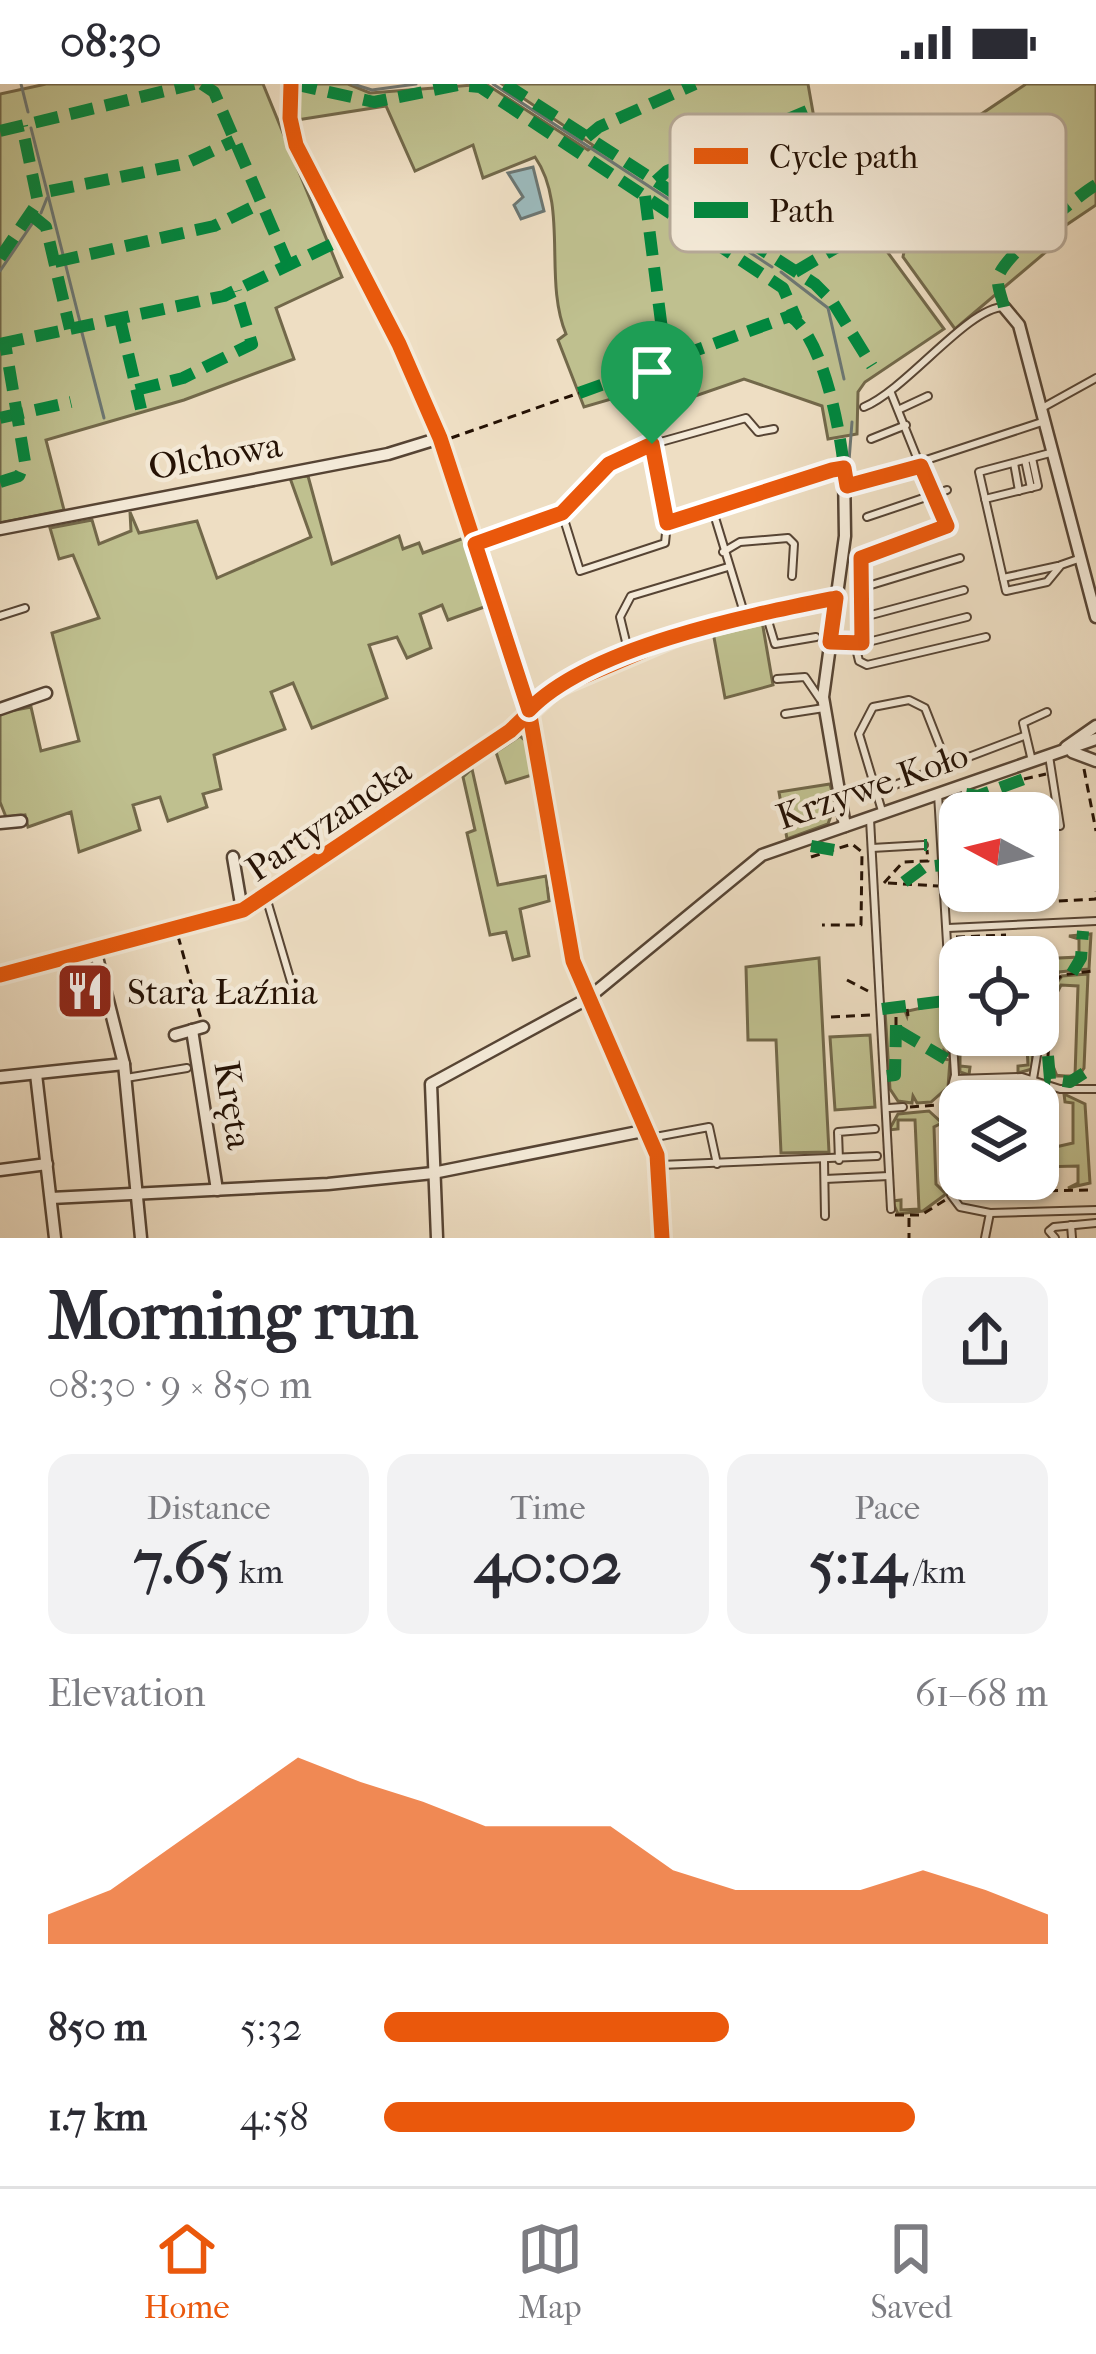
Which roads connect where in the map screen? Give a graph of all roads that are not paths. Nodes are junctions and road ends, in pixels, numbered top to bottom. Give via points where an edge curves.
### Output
1 (291, 84) edge
2 (1004, 307) joint
3 (1096, 378) edge
4 (891, 393) junction
5 (928, 396) dead end
6 (864, 406) dead end
7 (900, 409) junction
8 (1044, 415) junction
9 (906, 425) junction
10 (774, 429) dead end
11 (871, 439) dead end
12 (440, 440) junction
13 (654, 444) junction
14 (1053, 452) junction
15 (1028, 459) junction
16 (1014, 463) junction
17 (921, 466) junction
18 (844, 468) joint
19 (847, 486) junction
20 (947, 490) dead end
21 (1019, 490) junction
22 (935, 494) junction
23 (985, 499) junction
24 (712, 511) junction
25 (562, 513) junction
26 (867, 517) dead end
27 (667, 523) junction
28 (0, 529) edge
29 (475, 544) junction
30 (723, 552) junction
31 (960, 558) dead end
32 (1081, 558) junction
33 (1061, 565) junction
34 (728, 566) junction
35 (793, 576) dead end
36 (1003, 578) junction
37 (1091, 579) edge
38 (858, 589) junction
39 (964, 590) dead end
40 (836, 598) junction
41 (25, 608) dead end
42 (766, 612) junction
43 (0, 616) edge
44 (745, 616) junction
45 (967, 617) dead end
46 (1096, 617) edge
47 (860, 618) junction
48 (816, 637) dead end
49 (986, 637) dead end
50 (830, 642) junction
51 (858, 643) junction
52 (629, 654) junction
53 (777, 679) dead end
54 (46, 693) dead end
55 (824, 704) junction
56 (0, 709) edge
57 (529, 710) junction
58 (1047, 712) dead end
59 (784, 714) dead end
60 (1096, 726) edge
61 (1024, 736) junction
62 (1096, 739) edge
63 (1069, 751) junction
64 (1051, 755) junction
65 (1032, 761) junction
66 (1090, 762) edge
67 (947, 764) junction
68 (964, 785) junction
69 (966, 792) edge
70 (875, 793) junction
71 (938, 794) junction
72 (884, 814) junction
73 (870, 819) junction
74 (21, 821) dead end
75 (0, 823) edge
76 (845, 826) junction
77 (1060, 826) dead end
78 (924, 845) dead end
79 (872, 848) junction
80 (233, 857) dead end
81 (266, 897) junction
82 (242, 910) junction
83 (1096, 921) edge
84 (948, 933) junction
85 (96, 953) junction
86 (0, 975) edge
87 (292, 985) dead end
88 (587, 999) junction
89 (175, 1035) dead end
90 (1045, 1056) edge
91 (124, 1064) junction
92 (187, 1068) dead end
93 (36, 1074) junction
94 (0, 1077) edge
95 (126, 1078) junction
96 (955, 1079) junction
97 (1033, 1079) junction
98 (1096, 1089) edge
99 (903, 1107) road end
100 (889, 1108) junction
101 (875, 1130) dead end
102 (646, 1135) junction
103 (877, 1156) dead end
104 (839, 1160) junction
105 (824, 1161) junction
106 (47, 1164) junction
107 (717, 1164) junction
108 (660, 1165) junction
109 (0, 1170) edge
110 (433, 1173) junction
111 (889, 1176) junction
112 (825, 1179) junction
113 (217, 1190) junction
114 (138, 1193) junction
115 (51, 1198) junction
116 (891, 1209) road end
117 (1096, 1210) edge
118 (990, 1213) junction
119 (825, 1216) dead end
120 (1096, 1222) edge
121 (1071, 1225) junction
122 (55, 1238) edge
123 (141, 1238) edge
124 (437, 1238) edge
125 (662, 1238) edge
126 (985, 1238) edge
127 (1054, 1238) edge
128 (1072, 1238) edge

1 - 12 street via 296,145
2 - 4 lane via 989,309
2 - 8 street via 1018,325
3 - 8 lane
4 - 6 lane
4 - 7 lane
5 - 7 lane
7 - 9 lane
8 - 14 street
8 - 17 lane
9 - 11 lane
9 - 17 lane
10 - 13 lane via 758,431 746,418
12 - 28 street, Olchowa
12 - 29 street
13 - 25 lane via 616,458
13 - 27 lane
14 - 15 lane
14 - 32 street
15 - 16 lane
15 - 21 lane via 1038,486
16 - 21 lane
16 - 23 lane via 979,472
17 - 19 lane
17 - 22 lane
18 - 19 street
18 - 24 lane
19 - 40 street
20 - 22 lane
21 - 23 lane
22 - 26 lane
22 - 38 lane via 950,525 867,553
23 - 36 lane
24 - 27 lane
24 - 30 lane
25 - 27 lane via 583,572 662,545
25 - 29 lane
29 - 57 street
30 - 34 lane
30 - 35 lane via 740,542 788,538
31 - 38 lane
32 - 33 lane
32 - 37 street
33 - 36 lane
33 - 36 lane via 1047,582 1006,591
34 - 44 lane
34 - 52 lane via 631,596 620,617
37 - 46 street
38 - 47 lane
39 - 47 lane
40 - 42 street, Partyzancka
40 - 50 street
41 - 43 lane
42 - 44 street, Partyzancka
42 - 48 lane via 775,644
44 - 52 street, Partyzancka
45 - 51 lane
47 - 51 lane
49 - 51 lane via 867,665
50 - 51 lane
50 - 55 street
52 - 57 street, Partyzancka via 554,689
53 - 55 lane via 805,676
54 - 56 street
55 - 59 lane
55 - 76 street
57 - 81 street, Partyzancka
57 - 88 street via 562,922
58 - 61 lane via 1024,720
60 - 64 street, Krzywe Koło
61 - 65 lane
61 - 67 lane
62 - 63 street, Krzywe Koło
63 - 64 street, Krzywe Koło
63 - 66 street
64 - 65 street, Krzywe Koło
64 - 77 lane
65 - 68 street, Krzywe Koło
67 - 70 lane
67 - 70 lane via 925,708 909,700 881,703 864,716 859,734
68 - 69 lane
68 - 71 street, Krzywe Koło
70 - 72 lane
71 - 72 street, Krzywe Koło
71 - 84 lane
72 - 73 street, Krzywe Koło
73 - 76 street, Krzywe Koło
73 - 79 lane
74 - 75 street
76 - 88 street, Krzywe Koło via 762,855
78 - 79 lane
79 - 100 lane
80 - 82 street
81 - 82 street, Partyzancka
81 - 87 lane
82 - 85 street, Partyzancka
83 - 84 lane
84 - 96 lane
85 - 86 street, Partyzancka
85 - 91 street
88 - 102 street
88 - 110 street, Krzywe Koło via 431,1084
89 - 113 street, Kręta via 198,1028
90 - 97 lane
91 - 93 street
91 - 95 street
92 - 95 lane
93 - 94 street
93 - 106 street
95 - 114 street
96 - 97 lane
96 - 118 lane via 942,1105 951,1194 960,1207
97 - 98 lane
99 - 100 lane
100 - 111 lane
101 - 104 lane via 838,1132
102 - 107 lane via 709,1127
102 - 108 street
102 - 110 street
103 - 104 lane
104 - 105 lane
105 - 107 lane
105 - 112 lane
106 - 109 street
106 - 115 street
107 - 108 lane
108 - 125 street
110 - 113 street
110 - 124 street, Krzywe Koło
111 - 112 lane
111 - 116 lane
112 - 119 lane
113 - 114 street
114 - 115 street
114 - 123 street
115 - 122 street
117 - 118 lane
118 - 126 lane
120 - 121 lane
121 - 127 lane via 1052,1228
121 - 128 lane

